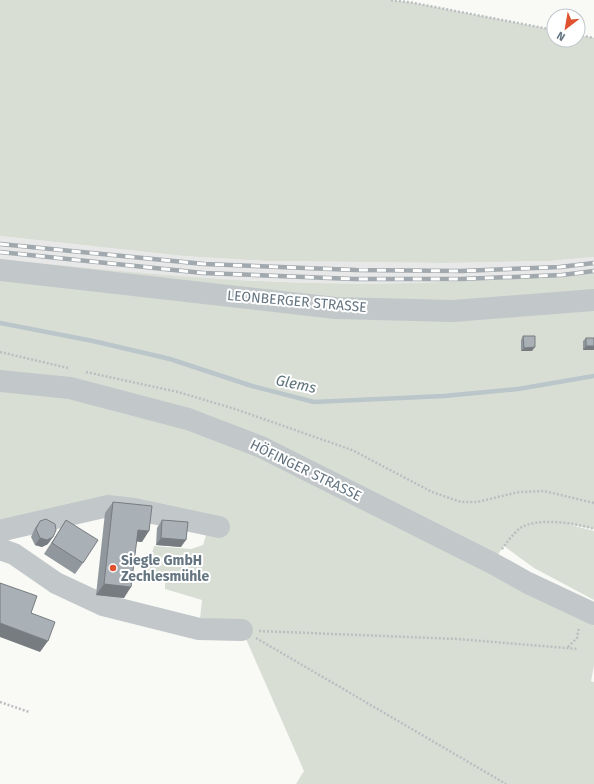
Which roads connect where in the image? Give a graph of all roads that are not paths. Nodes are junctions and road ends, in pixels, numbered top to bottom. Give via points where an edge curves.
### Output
1 (0, 270) edge
2 (594, 300) edge
3 (0, 381) edge
4 (219, 527) dead end
5 (0, 534) edge
6 (0, 549) edge
7 (586, 617) edge
8 (242, 630) road end

1 - 2 street, LEONBERGER STRASSE via 336,308 453,311
3 - 7 street, HÖFINGER STRASSE via 70,388 188,419 261,447 492,563
4 - 5 street via 108,506 3,530
6 - 8 street via 14,554 56,583 104,605 199,629

